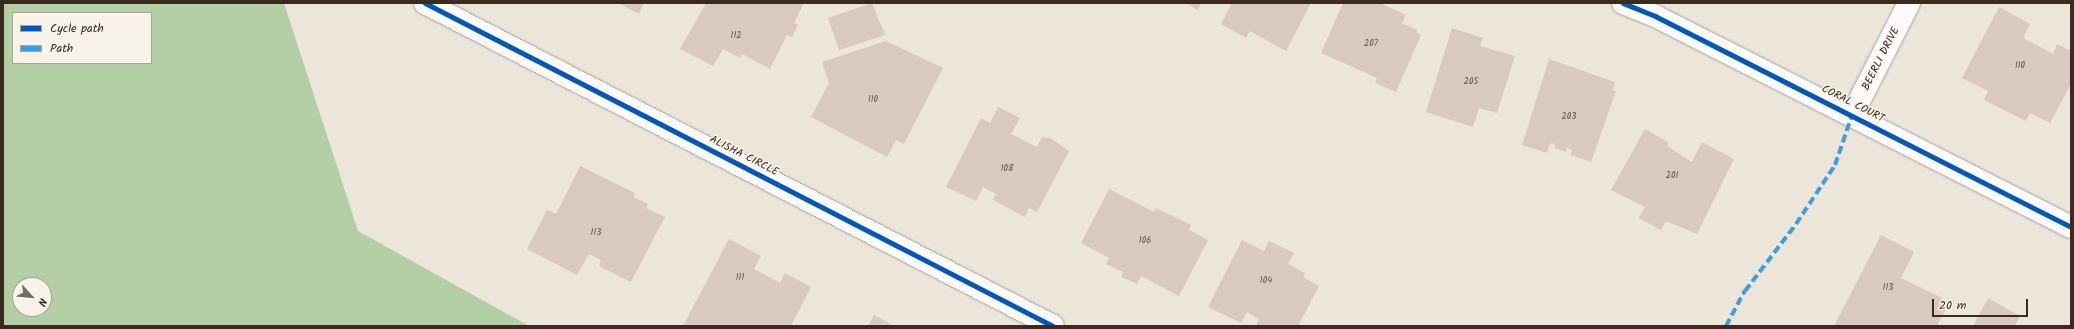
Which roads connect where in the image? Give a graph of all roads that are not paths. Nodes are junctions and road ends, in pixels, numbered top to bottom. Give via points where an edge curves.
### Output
1 (426, 3) edge
2 (1623, 3) edge
3 (1909, 3) edge
4 (1852, 115) junction
5 (2071, 227) edge
6 (1053, 326) edge

1 - 6 street, ALISHA CIRCLE
2 - 4 street, CORAL COURT via 1655,16
3 - 4 street, BEERLI DRIVE
4 - 5 street, CORAL COURT

